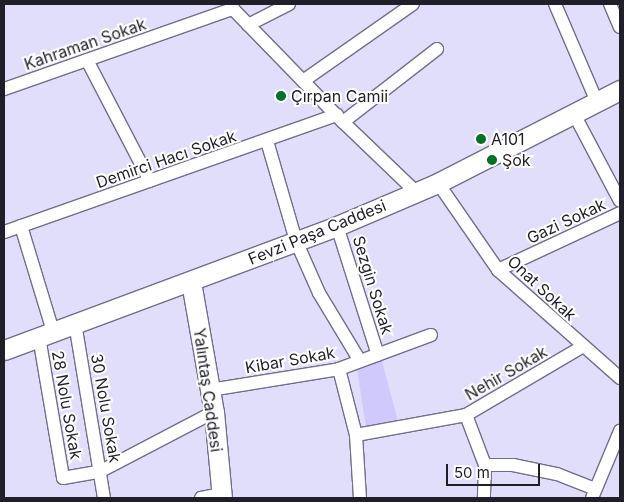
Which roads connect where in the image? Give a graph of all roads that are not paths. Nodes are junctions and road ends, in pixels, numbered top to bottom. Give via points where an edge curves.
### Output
1 (289, 4) edge
2 (413, 4) edge
3 (555, 4) edge
4 (610, 4) edge
5 (232, 6) edge
6 (248, 24) junction
7 (620, 27) edge
8 (437, 49) dead end
9 (87, 60) junction
10 (303, 81) junction
11 (4, 89) edge
12 (620, 90) edge
13 (597, 102) junction
14 (574, 114) junction
15 (340, 118) junction
16 (267, 141) junction
17 (150, 181) junction
18 (438, 183) junction
19 (416, 192) junction
20 (620, 201) edge
21 (620, 213) edge
22 (21, 226) junction
23 (337, 226) junction
24 (4, 232) edge
25 (296, 241) junction
26 (498, 270) junction
27 (191, 282) junction
28 (75, 324) junction
29 (46, 334) junction
30 (431, 336) dead end
31 (582, 348) junction
32 (4, 350) edge
33 (378, 355) junction
34 (360, 361) junction
35 (339, 369) junction
36 (620, 378) edge
37 (210, 390) junction
38 (214, 412) junction
39 (466, 415) junction
40 (620, 431) edge
41 (356, 435) junction
42 (485, 465) junction
43 (100, 471) junction
44 (593, 494) edge
45 (222, 496) edge
46 (104, 498) edge
47 (201, 498) edge
48 (360, 498) edge
49 (484, 498) edge

1 - 6 street
2 - 10 street
3 - 13 street
4 - 7 street
5 - 6 street
5 - 9 street, Kahraman Sokak
6 - 10 street
8 - 15 street, Demirci Hacı Sokak
9 - 11 street, Kahraman Sokak
9 - 17 street
10 - 15 street
12 - 13 main road, Fevzi Paşa Caddesi
13 - 14 main road, Fevzi Paşa Caddesi
14 - 18 main road, Fevzi Paşa Caddesi
14 - 20 street
15 - 16 street, Demirci Hacı Sokak
15 - 19 street
16 - 17 street, Demirci Hacı Sokak
16 - 25 street
17 - 22 street, Demirci Hacı Sokak
18 - 19 main road, Fevzi Paşa Caddesi
18 - 26 street, Onat Sokak
19 - 23 main road, Fevzi Paşa Caddesi
21 - 26 street, Gazi Sokak
22 - 24 street, Demirci Hacı Sokak
22 - 29 street, 28 Nolu Sokak
23 - 25 main road, Fevzi Paşa Caddesi
23 - 33 street, Sezgin Sokak
25 - 27 main road, Fevzi Paşa Caddesi
25 - 34 street via 320,293
26 - 31 street, Onat Sokak
27 - 28 main road, Fevzi Paşa Caddesi
27 - 37 main road, Yalıntaş Caddesi
28 - 29 main road, Fevzi Paşa Caddesi
28 - 43 street, 30 Nolu Sokak
29 - 32 main road, Fevzi Paşa Caddesi
29 - 43 street, 28 Nolu Sokak via 63,478
30 - 33 street, Kibar Sokak
31 - 36 street, Onat Sokak
31 - 39 street, Nehir Sokak
33 - 34 street, Kibar Sokak
34 - 35 street, Kibar Sokak
35 - 37 street, Kibar Sokak
35 - 41 street
37 - 38 main road, Yalıntaş Caddesi
38 - 43 street
38 - 45 main road, Yalıntaş Caddesi
39 - 41 street, Nehir Sokak
39 - 42 street
40 - 44 street
41 - 48 street
42 - 44 street via 513,465 557,474
42 - 49 street
43 - 46 street, 30 Nolu Sokak
45 - 47 street

